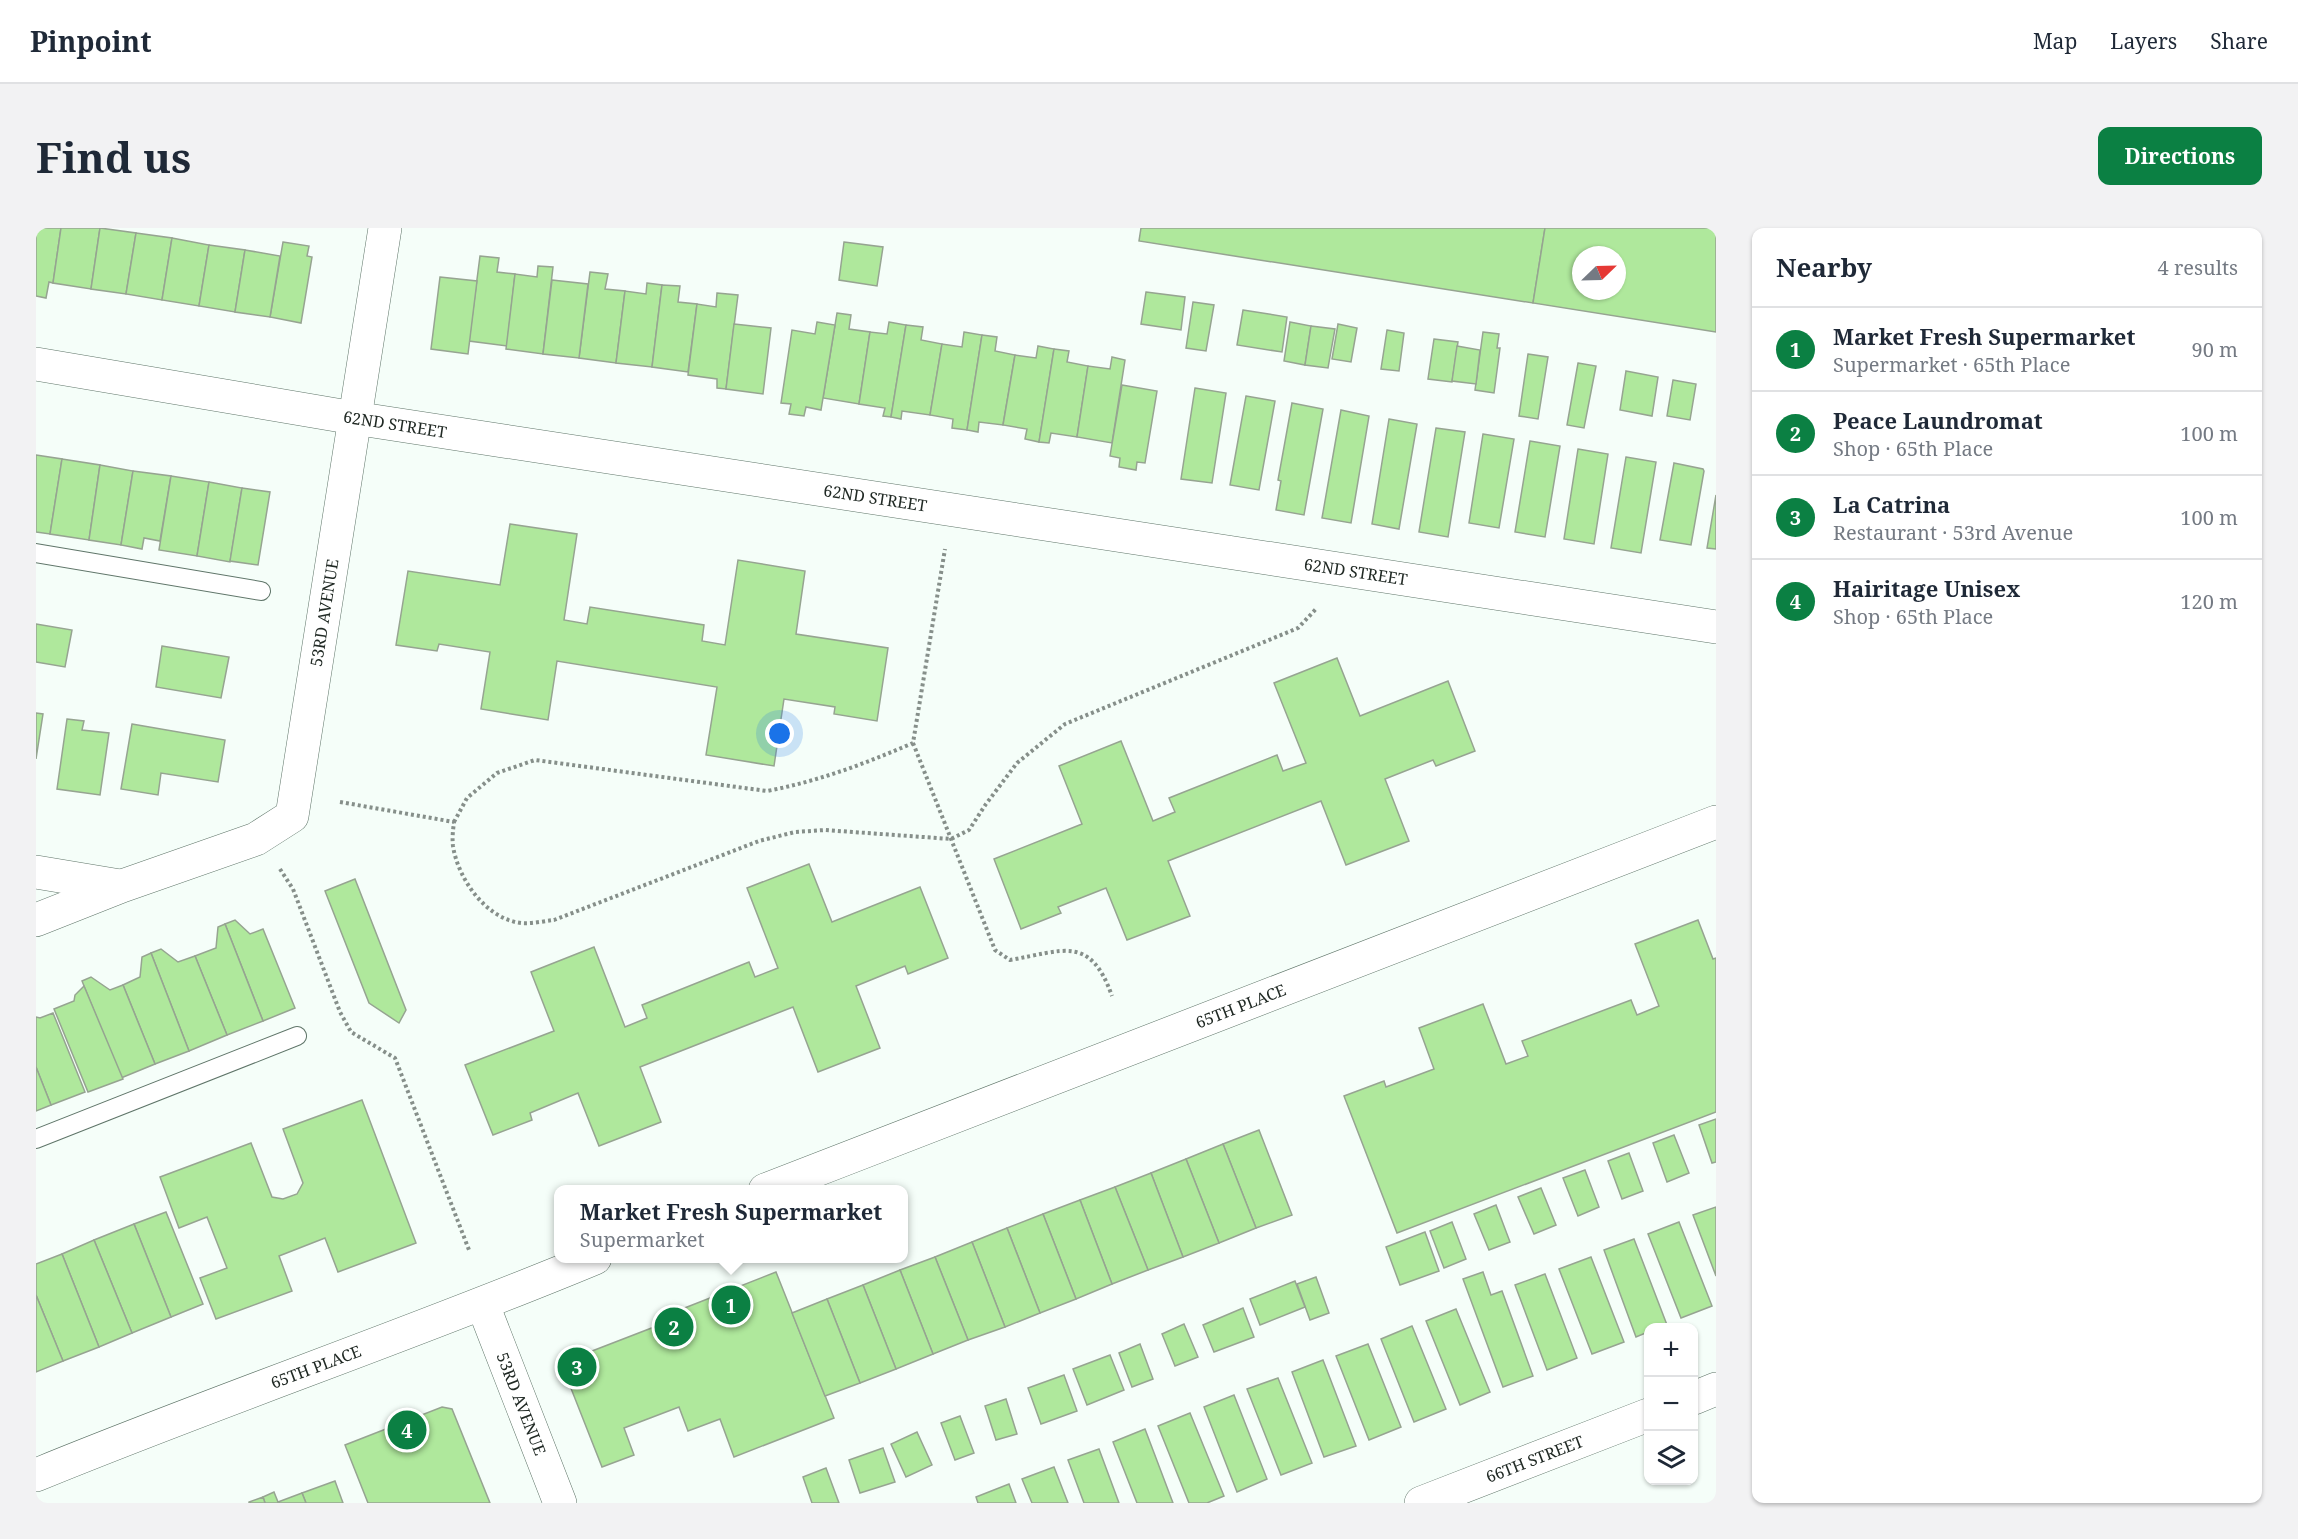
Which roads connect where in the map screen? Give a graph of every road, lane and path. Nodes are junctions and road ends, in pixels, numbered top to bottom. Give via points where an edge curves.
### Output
1 (384, 228) edge
2 (36, 364) edge
3 (354, 417) junction
4 (945, 549) dead end
5 (36, 553) edge
6 (261, 591) dead end
7 (1316, 609) dead end
8 (1716, 627) edge
9 (913, 743) junction
10 (340, 802) dead end
11 (454, 822) junction
12 (1716, 822) edge
13 (951, 839) junction
14 (276, 864) dead end
15 (36, 873) edge
16 (122, 886) junction
17 (36, 920) edge
18 (1112, 996) dead end
19 (297, 1036) dead end
20 (36, 1139) edge
21 (778, 1185) edge
22 (469, 1250) dead end
23 (583, 1263) edge
24 (483, 1305) junction
25 (1644, 1417) edge
26 (36, 1475) edge
27 (560, 1503) edge
28 (1421, 1503) edge

1 - 3 street, 53RD AVENUE
2 - 3 street, 62ND STREET
3 - 8 street, 62ND STREET
3 - 16 street, 53RD AVENUE via 292,816 256,839
4 - 9 path
5 - 6 lane
7 - 13 path via 1298,628 1065,724 1017,763 969,830
9 - 11 path via 852,769 767,791 535,760 497,773 467,798
9 - 13 path
10 - 11 path
11 - 13 path via 453,844 459,869 473,893 492,912 520,923 554,920 759,841 795,832 825,830
12 - 21 street, 65TH PLACE
13 - 18 path via 995,950 1010,960 1076,950 1094,960
14 - 22 path via 292,889 351,1032 395,1058
15 - 16 street
16 - 17 street, 53RD AVENUE
19 - 20 lane
23 - 24 street, 65TH PLACE
24 - 26 street, 65TH PLACE
24 - 27 street, 53RD AVENUE
25 - 28 street, 66TH STREET

